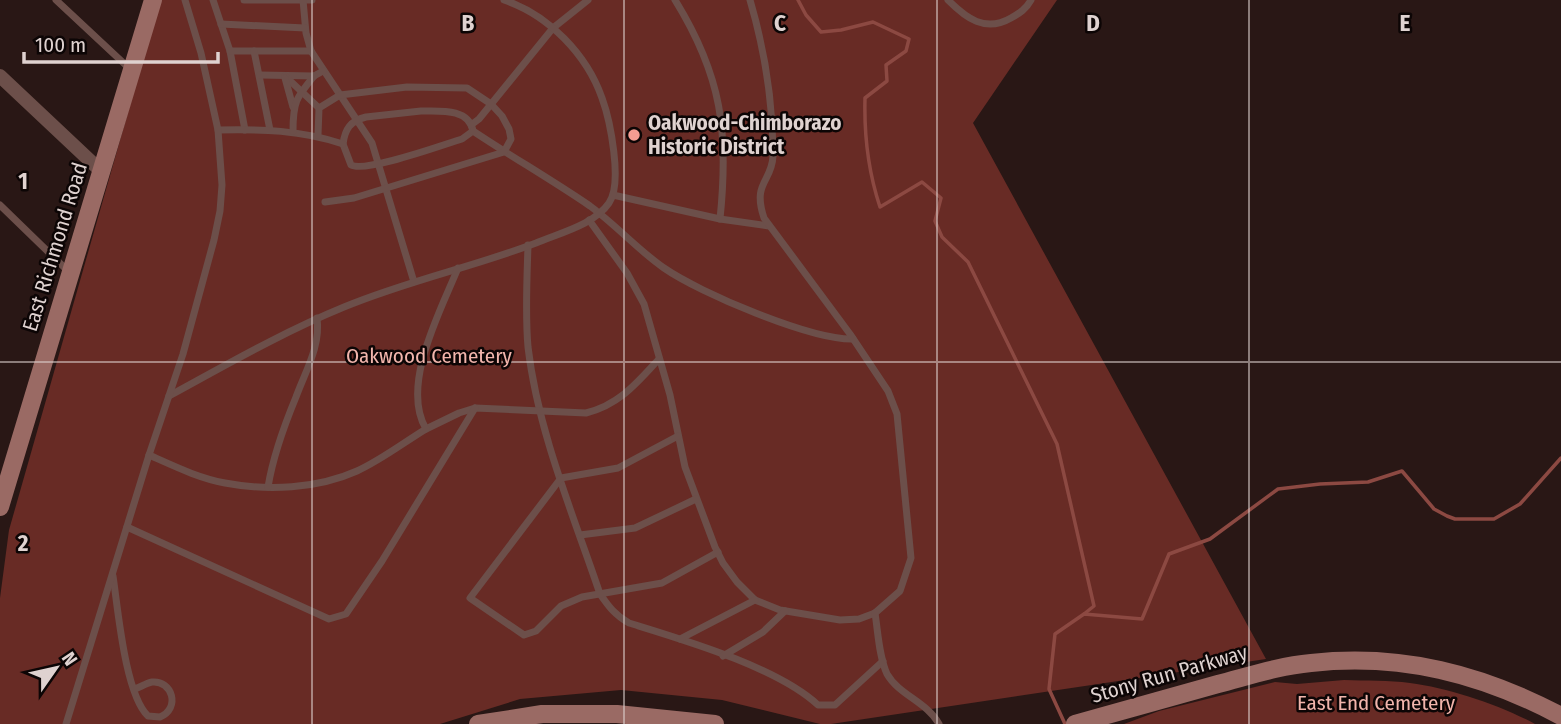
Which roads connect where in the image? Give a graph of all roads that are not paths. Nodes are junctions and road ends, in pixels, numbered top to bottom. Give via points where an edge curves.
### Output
1 (56, 0) edge
2 (153, 0) edge
3 (185, 0) edge
4 (212, 0) edge
5 (244, 0) edge
6 (303, 0) edge
7 (312, 0) edge
8 (504, 0) edge
9 (588, 0) edge
10 (675, 0) edge
11 (750, 0) edge
12 (948, 0) edge
13 (1031, 0) edge
14 (221, 24) junction
15 (305, 28) junction
16 (553, 29) junction
17 (230, 51) junction
18 (254, 51) junction
19 (311, 51) junction
20 (132, 70) junction
21 (323, 71) junction
22 (260, 75) junction
23 (0, 76) edge
24 (285, 76) junction
25 (314, 76) junction
26 (301, 92) junction
27 (340, 95) junction
28 (491, 104) junction
29 (293, 107) junction
30 (319, 108) junction
31 (357, 119) junction
32 (472, 128) junction
33 (218, 130) junction
34 (245, 130) junction
35 (271, 130) junction
36 (293, 131) junction
37 (318, 135) junction
38 (343, 144) junction
39 (504, 152) junction
40 (378, 164) junction
41 (102, 172) junction
42 (385, 188) junction
43 (613, 195) junction
44 (325, 202) dead end
45 (0, 205) edge
46 (600, 213) junction
47 (720, 219) junction
48 (589, 220) junction
49 (769, 226) junction
50 (528, 246) junction
51 (458, 268) junction
52 (70, 273) junction
53 (414, 282) junction
54 (317, 318) junction
55 (853, 339) junction
56 (659, 359) junction
57 (169, 396) junction
58 (475, 408) junction
59 (540, 411) junction
60 (426, 429) junction
61 (678, 436) junction
62 (149, 455) junction
63 (561, 478) junction
64 (268, 487) junction
65 (696, 499) junction
66 (0, 507) edge
67 (127, 527) junction
68 (580, 535) junction
69 (718, 552) junction
70 (113, 575) junction
71 (600, 594) junction
72 (755, 600) junction
73 (785, 611) junction
74 (875, 614) junction
75 (680, 639) junction
76 (723, 656) junction
77 (883, 661) junction
78 (135, 689) junction
79 (1561, 716) edge
80 (66, 724) edge
81 (478, 724) edge
82 (715, 724) edge
83 (939, 724) edge
84 (1075, 724) edge

1 - 20 lane
2 - 20 street, East Richmond Road
3 - 33 lane
4 - 14 lane
5 - 6 lane
6 - 7 lane
6 - 15 lane
8 - 16 lane
9 - 16 lane
10 - 47 lane via 702,49 718,97 724,155
11 - 49 lane via 771,94 772,162 761,185 759,203
12 - 13 lane via 973,21 991,25 1016,15
14 - 15 lane
14 - 17 lane
15 - 19 lane
16 - 28 lane
16 - 43 lane via 578,53 603,100 612,138
17 - 18 lane
17 - 34 lane
18 - 19 lane
18 - 22 lane
19 - 21 lane
20 - 41 street, East Richmond Road
21 - 25 lane
21 - 27 lane
22 - 24 lane
22 - 35 lane
23 - 41 street
24 - 25 lane
24 - 26 lane
24 - 29 lane
25 - 26 lane
26 - 29 lane
26 - 30 lane
27 - 28 lane via 407,87 467,88
27 - 30 lane
27 - 31 lane
28 - 32 lane
28 - 39 lane via 509,130 511,139
29 - 36 lane
30 - 37 lane
31 - 32 lane via 442,111 464,116
31 - 38 lane via 349,126
31 - 40 lane
32 - 39 lane
32 - 40 lane via 463,139
33 - 34 lane
33 - 57 lane via 222,185 218,220
34 - 35 lane
35 - 36 lane
36 - 37 lane
37 - 38 lane
38 - 40 lane via 354,166
39 - 42 lane
39 - 46 lane
40 - 42 lane
41 - 52 street, East Richmond Road
42 - 44 lane
42 - 53 lane
43 - 46 lane
43 - 47 lane
45 - 52 lane
46 - 48 lane
46 - 55 lane via 666,270 712,294 836,340
47 - 49 lane
48 - 50 lane
48 - 56 lane via 628,273 644,304
49 - 55 lane
50 - 51 lane
50 - 59 lane via 528,346
51 - 53 lane
51 - 60 lane via 423,359 418,402
52 - 66 street, East Richmond Road
53 - 54 lane
54 - 57 lane
54 - 64 lane via 310,366 283,430
55 - 74 lane via 888,391 897,414 911,558 900,591
56 - 59 lane via 622,398 603,409
56 - 61 lane
57 - 62 lane
58 - 59 lane
58 - 60 lane
58 - 67 lane via 346,614 329,619
59 - 63 lane
60 - 64 lane via 345,476
61 - 63 lane via 618,468
61 - 65 lane
62 - 64 lane via 206,478
62 - 67 lane
63 - 68 lane
63 - 71 lane via 470,598 524,635 536,631 561,606
65 - 68 lane via 635,528
65 - 69 lane
67 - 70 lane
68 - 71 lane
69 - 71 lane via 662,583
69 - 72 lane
70 - 78 lane
70 - 80 lane
71 - 75 lane via 615,615 629,623
72 - 73 lane
72 - 75 lane
73 - 74 lane via 840,620
73 - 76 lane via 763,632
74 - 77 lane
75 - 76 lane
76 - 77 lane via 783,680 818,705 835,705
77 - 83 lane via 896,684
78 - 78 lane via 148,716 160,717 171,710 171,695 160,684 152,682
79 - 84 street, Stony Run Parkway via 1469,676 1422,665 1338,661 1275,669
81 - 82 street via 542,713 617,714

